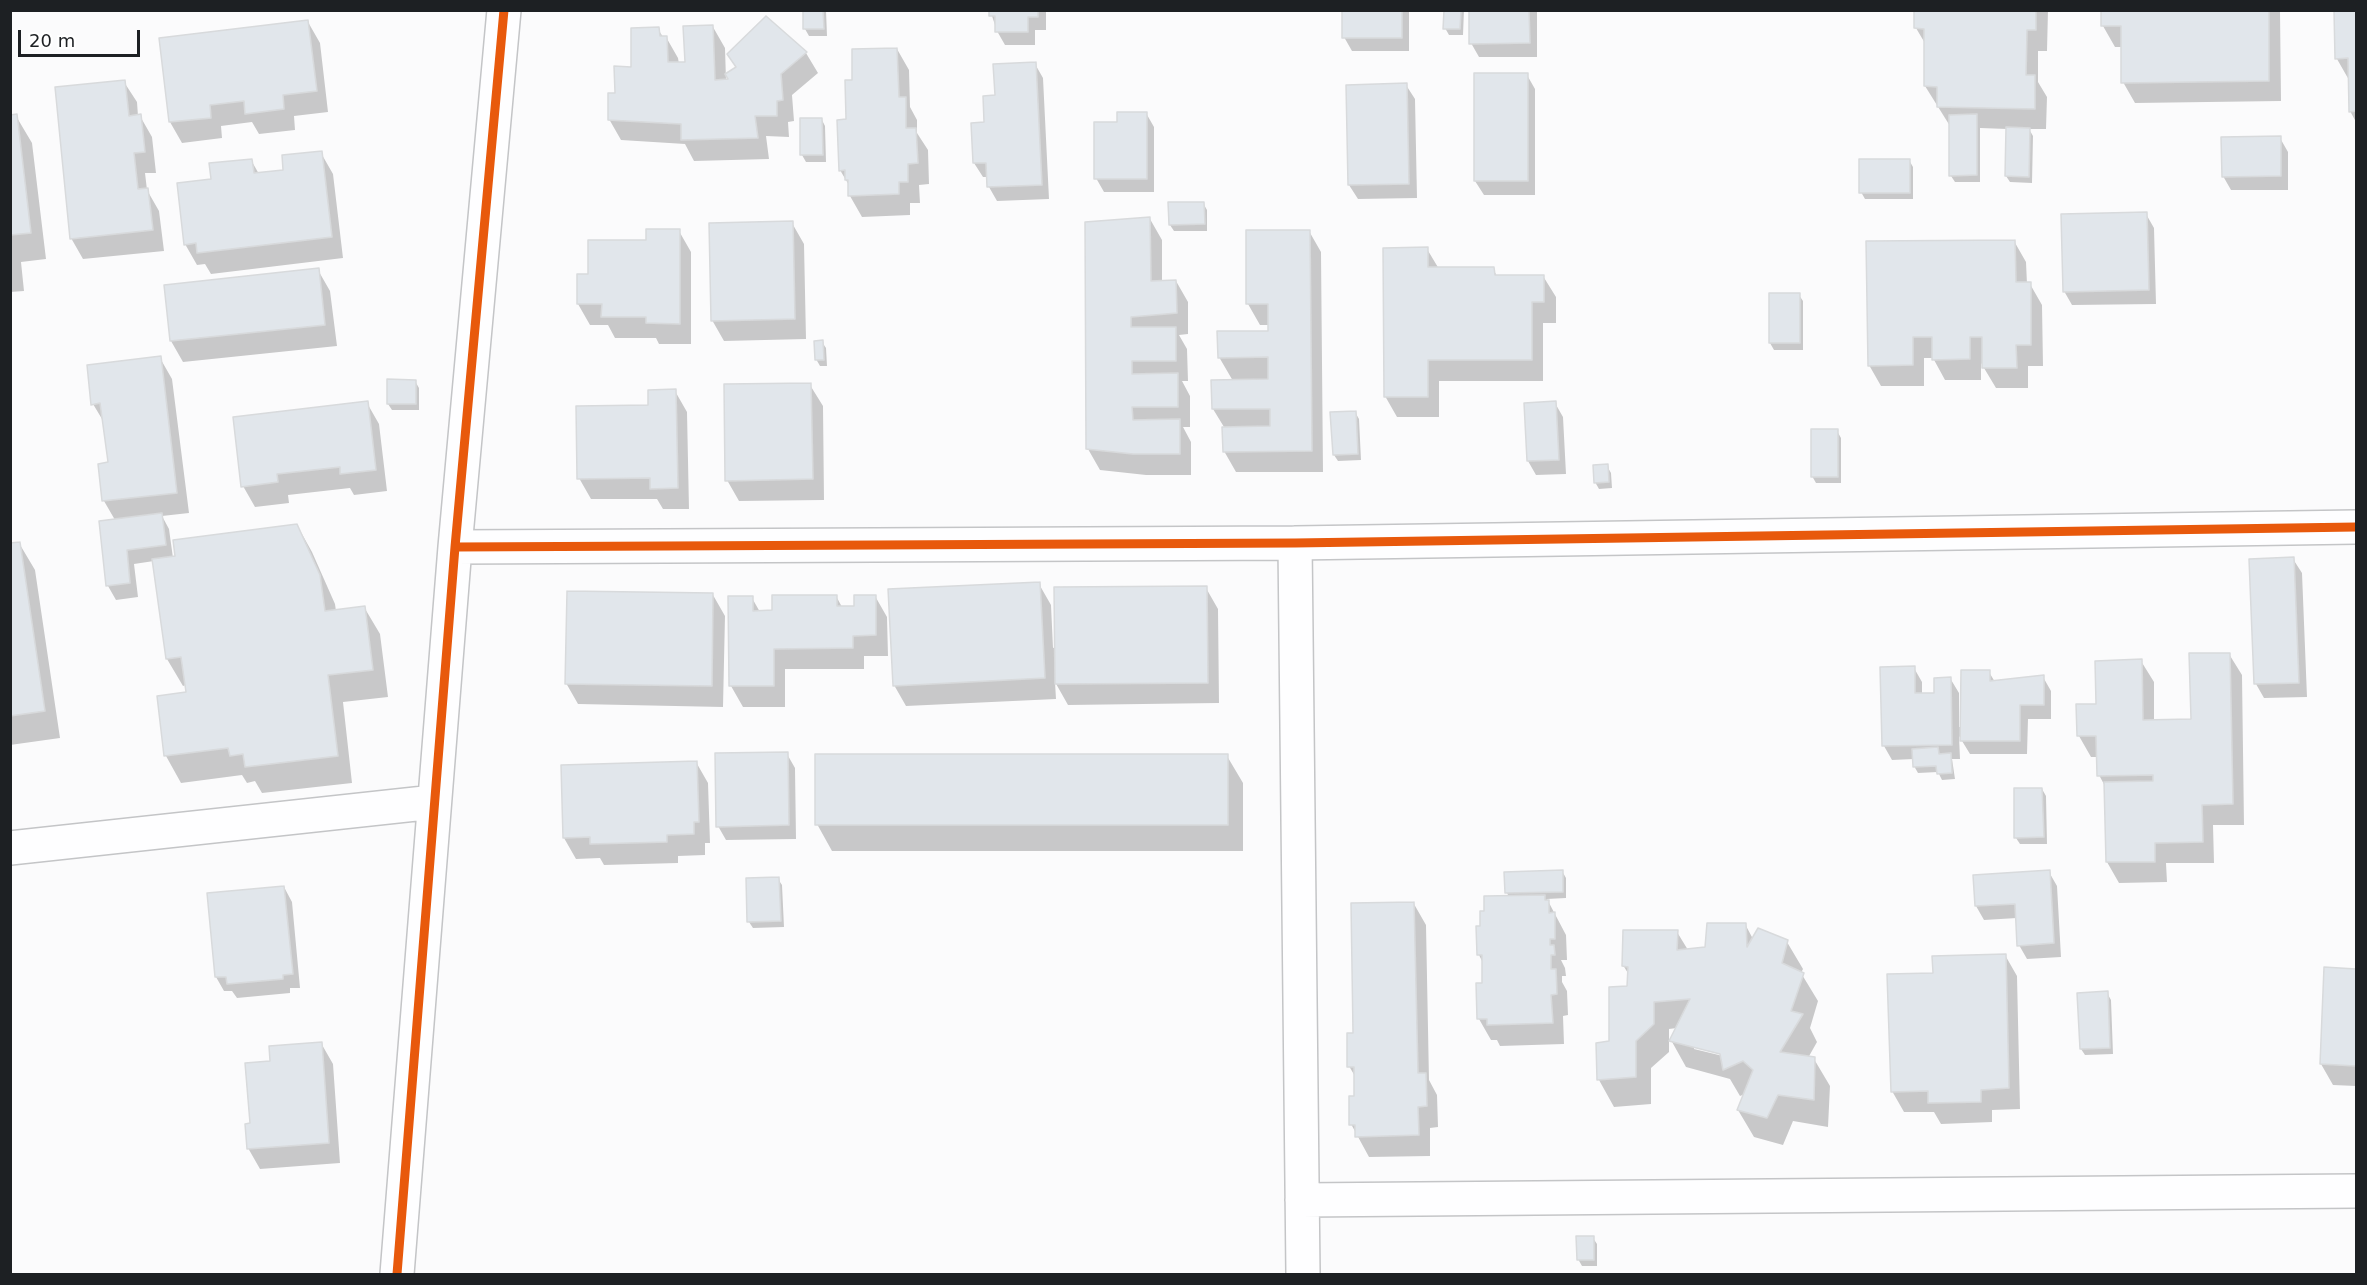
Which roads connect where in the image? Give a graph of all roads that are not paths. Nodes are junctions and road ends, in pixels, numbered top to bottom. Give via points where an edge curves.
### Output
1 (504, 10) edge
2 (2356, 528) edge
3 (1294, 543) junction
4 (454, 547) junction
5 (434, 802) junction
6 (10, 848) edge
7 (2356, 1191) edge
8 (1302, 1200) junction
9 (397, 1275) edge
10 (1303, 1275) edge

1 - 4 street
2 - 3 street
3 - 4 street
3 - 8 street
4 - 5 street
5 - 6 street
5 - 9 street
7 - 8 street
8 - 10 street

